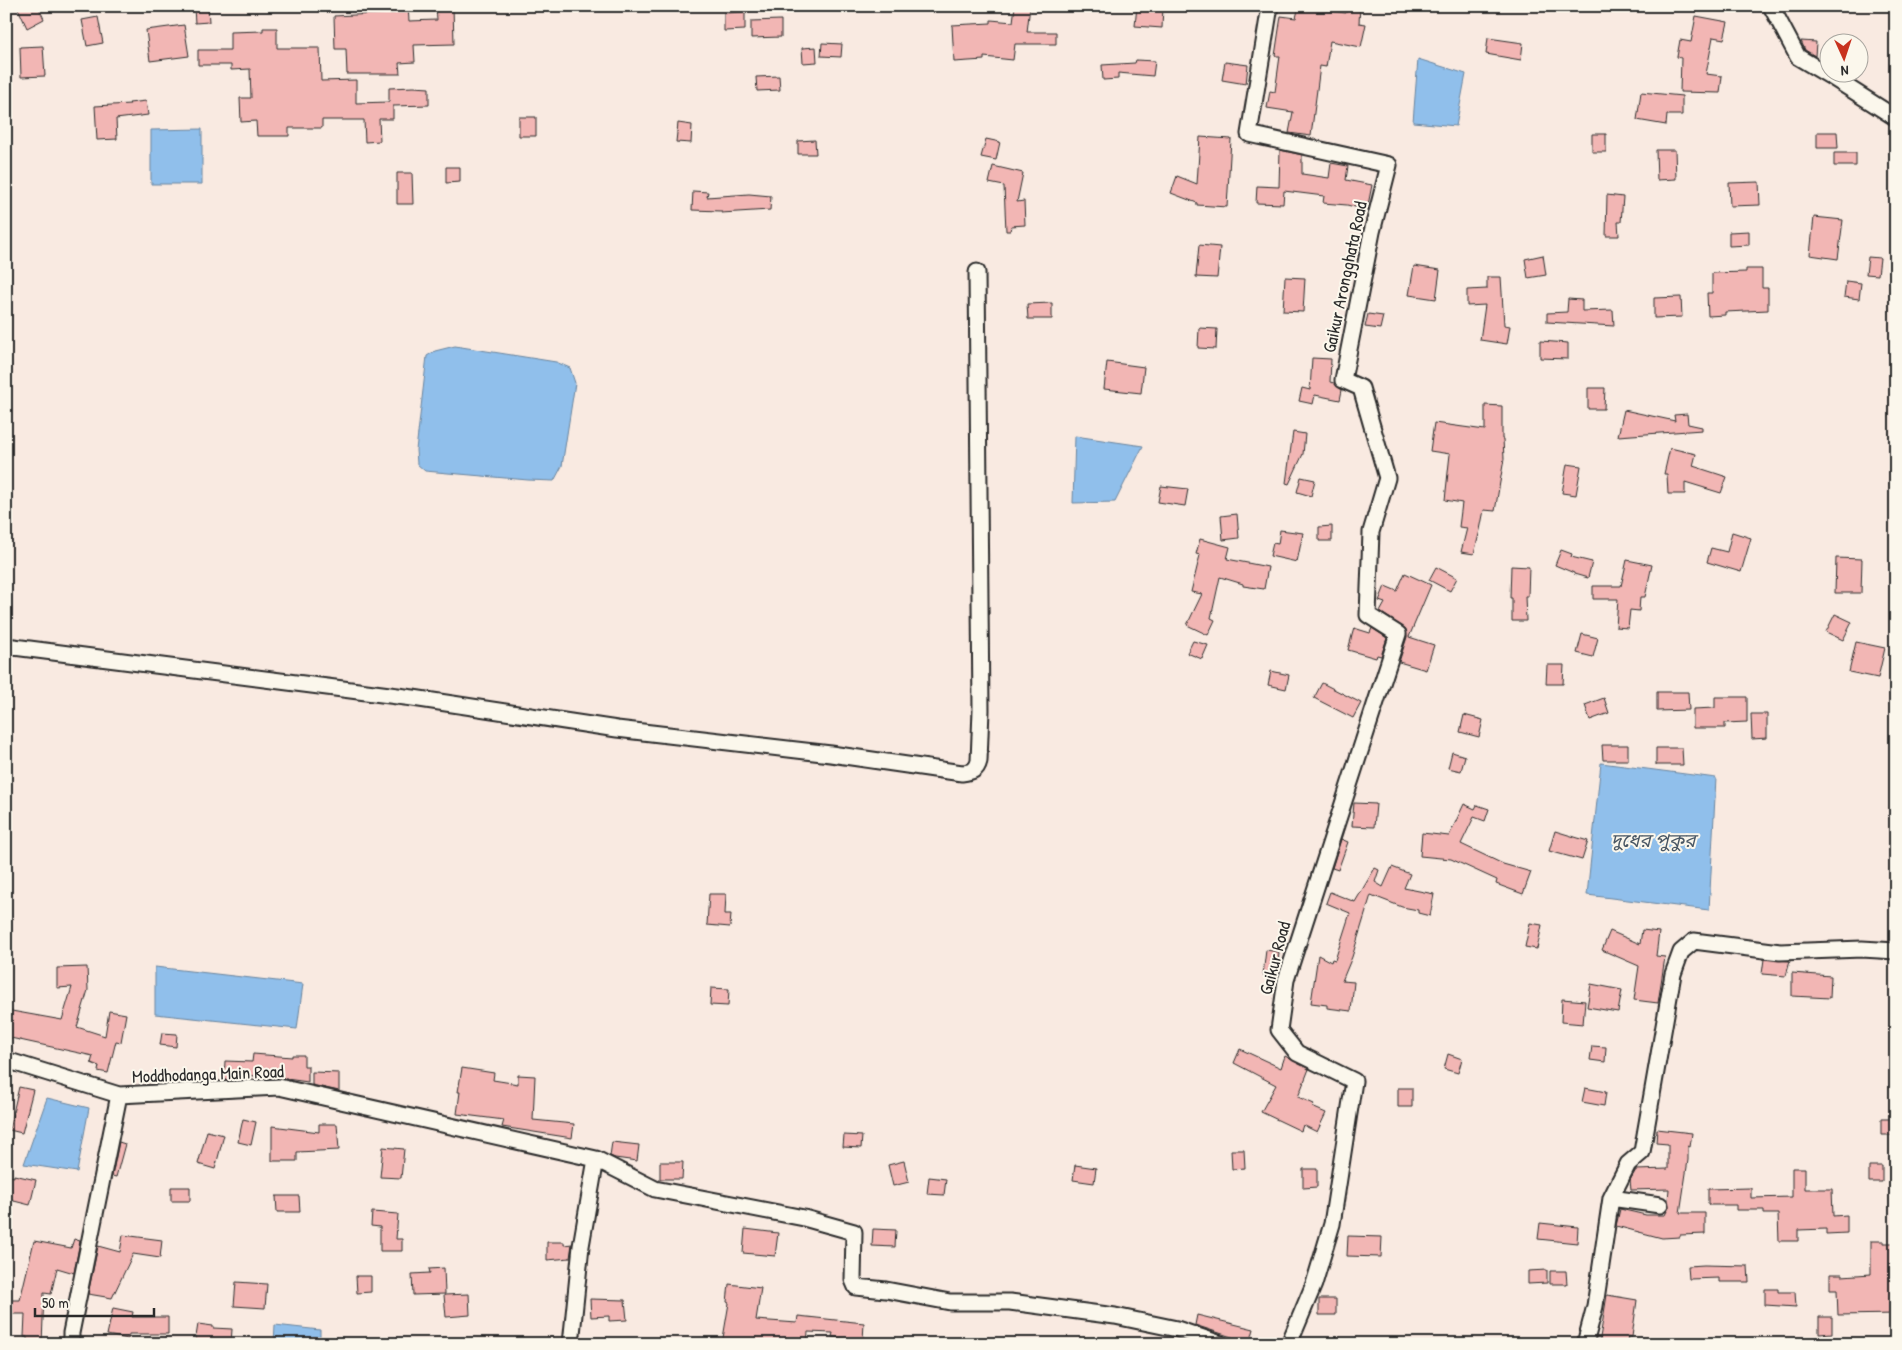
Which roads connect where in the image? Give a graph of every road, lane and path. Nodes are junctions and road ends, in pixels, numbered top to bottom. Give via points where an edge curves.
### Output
1 (1270, 6) edge
2 (1771, 6) edge
3 (1896, 118) edge
4 (977, 272) dead end
5 (1398, 634) joint
6 (6, 646) edge
7 (1896, 950) edge
8 (6, 1060) edge
9 (119, 1096) junction
10 (596, 1159) junction
11 (1611, 1198) junction
12 (1660, 1205) dead end
13 (71, 1344) edge
14 (572, 1344) edge
15 (1221, 1344) edge
16 (1289, 1344) edge
17 (1585, 1344) edge

1 - 5 street, Gaikur Arongghata Road via 1249,134 1389,165 1372,232 1343,380 1362,388 1387,478 1371,532 1368,615
2 - 3 street via 1798,57
4 - 6 street via 981,710 979,761 970,772 617,730 413,698
5 - 16 street, Gaikur Road via 1286,980 1281,1005 1279,1030 1297,1053 1354,1081 1332,1224 1314,1284
7 - 11 street via 1780,952 1694,941 1681,952 1673,974 1642,1152 1628,1164
8 - 9 street, Moddhodanga Main Road
9 - 10 street, Moddhodanga Main Road via 279,1087
9 - 13 street
10 - 14 street via 581,1246
10 - 15 street, Moddhodanga Main Road via 655,1189 751,1207 854,1232 853,1280 856,1287 950,1302 1010,1302 1115,1316 1177,1329
11 - 12 street
11 - 17 street via 1595,1306

